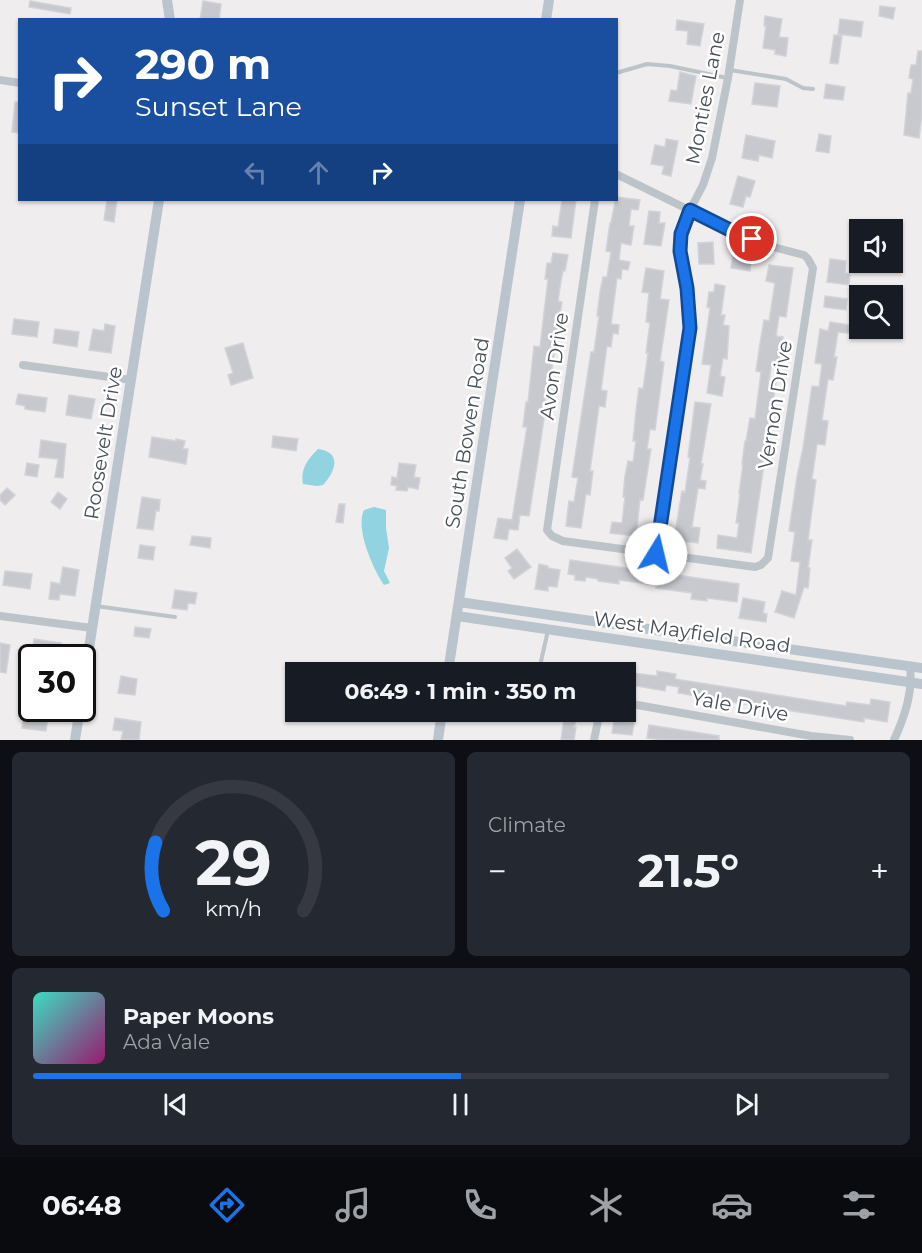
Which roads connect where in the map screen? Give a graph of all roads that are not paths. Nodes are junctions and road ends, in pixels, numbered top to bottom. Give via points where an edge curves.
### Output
1 (168, 0) edge
2 (549, 0) edge
3 (740, 0) edge
4 (170, 18) edge
5 (546, 18) edge
6 (618, 72) edge
7 (729, 74) junction
8 (0, 80) edge
9 (18, 83) edge
10 (813, 89) dead end
11 (618, 175) edge
12 (159, 201) edge
13 (520, 201) edge
14 (595, 201) edge
15 (690, 210) junction
16 (23, 365) dead end
17 (131, 380) junction
18 (656, 554) junction
19 (459, 602) junction
20 (96, 605) junction
21 (0, 616) edge
22 (175, 616) dead end
23 (457, 616) junction
24 (92, 628) junction
25 (549, 629) junction
26 (90, 644) edge
27 (450, 662) edge
28 (541, 662) edge
29 (910, 666) junction
30 (922, 668) edge
31 (917, 683) edge
32 (636, 704) edge
33 (78, 722) edge
34 (440, 722) edge
35 (598, 722) edge
36 (75, 740) edge
37 (438, 740) edge
38 (594, 740) edge
39 (850, 740) edge
40 (894, 740) edge

1 - 4 main road
2 - 5 main road
3 - 7 street, Monties Lane
6 - 7 lane via 647,63
7 - 10 lane via 786,79
7 - 15 street, Monties Lane via 712,158
8 - 9 street
11 - 15 street
12 - 17 main road, Roosevelt Drive
13 - 19 main road, South Bowen Road
14 - 18 street, Avon Drive via 547,530 563,541
15 - 18 street, Monties Lane via 681,234 680,251 690,328
15 - 18 street, Vernon Drive via 740,235 804,255 813,268 768,558 755,567
16 - 17 street
17 - 20 main road, Roosevelt Drive
19 - 23 main road, South Bowen Road
19 - 29 main road
20 - 22 lane
20 - 24 main road, Roosevelt Drive
21 - 24 street
23 - 25 main road, West Mayfield Road
23 - 27 main road, South Bowen Road
24 - 26 main road, Roosevelt Drive
25 - 28 lane
25 - 31 main road, West Mayfield Road
29 - 30 main road
29 - 31 street
31 - 40 street
32 - 39 street, Yale Drive
33 - 36 main road
34 - 37 main road
35 - 38 street

